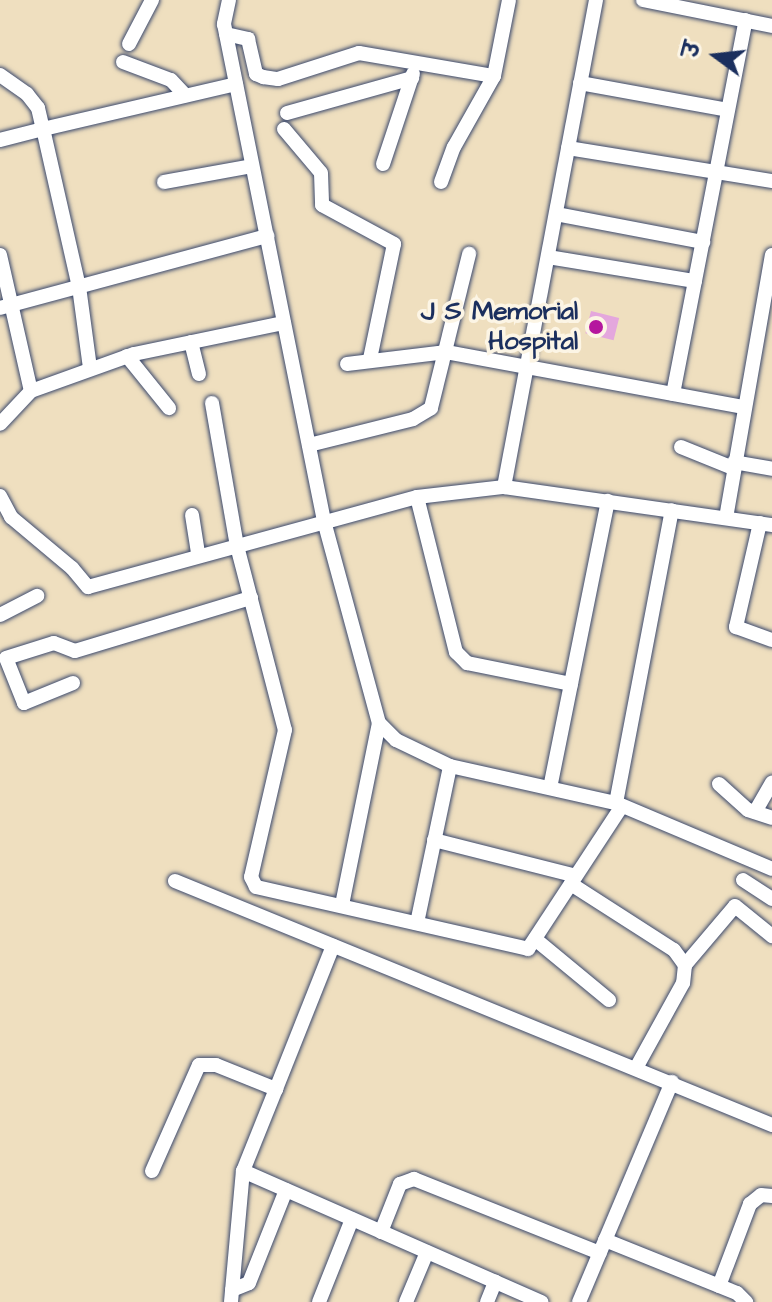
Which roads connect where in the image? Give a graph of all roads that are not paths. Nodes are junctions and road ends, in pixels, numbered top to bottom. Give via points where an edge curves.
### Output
1 (149, 0) edge
2 (229, 0) edge
3 (509, 0) edge
4 (596, 0) edge
5 (643, 0) edge
6 (746, 20) junction
7 (772, 26) edge
8 (226, 34) junction
9 (129, 44) dead end
10 (123, 62) dead end
11 (417, 62) junction
12 (0, 75) edge
13 (494, 76) junction
14 (412, 78) junction
15 (580, 83) junction
16 (236, 84) junction
17 (185, 95) junction
18 (728, 110) junction
19 (287, 113) dead end
20 (43, 129) junction
21 (284, 129) dead end
22 (0, 140) edge
23 (568, 148) junction
24 (383, 164) dead end
25 (252, 166) junction
26 (716, 172) junction
27 (772, 181) edge
28 (164, 182) dead end
29 (441, 182) dead end
30 (556, 214) junction
31 (267, 236) junction
32 (703, 242) junction
33 (469, 254) dead end
34 (0, 255) edge
35 (772, 255) edge
36 (548, 257) junction
37 (695, 281) junction
38 (79, 287) junction
39 (5, 306) edge
40 (284, 323) junction
41 (191, 342) junction
42 (446, 352) junction
43 (127, 356) junction
44 (370, 359) junction
45 (347, 364) dead end
46 (90, 368) junction
47 (526, 368) junction
48 (199, 374) dead end
49 (31, 391) junction
50 (673, 394) junction
51 (212, 403) dead end
52 (744, 407) junction
53 (169, 408) dead end
54 (0, 424) edge
55 (309, 445) junction
56 (681, 447) dead end
57 (734, 465) junction
58 (772, 469) edge
59 (504, 487) junction
60 (0, 496) edge
61 (417, 497) junction
62 (608, 501) junction
63 (672, 510) junction
64 (192, 515) dead end
65 (726, 518) junction
66 (324, 521) junction
67 (766, 524) edge
68 (237, 546) junction
69 (198, 554) junction
70 (37, 596) dead end
71 (251, 598) junction
72 (0, 615) edge
73 (772, 640) edge
74 (73, 683) dead end
75 (571, 684) junction
76 (379, 723) junction
77 (450, 766) junction
78 (772, 782) edge
79 (719, 784) dead end
80 (550, 788) junction
81 (619, 804) junction
82 (755, 812) junction
83 (772, 818) edge
84 (434, 840) junction
85 (772, 869) edge
86 (573, 880) junction
87 (743, 880) dead end
88 (175, 881) dead end
89 (772, 899) edge
90 (342, 905) junction
91 (417, 923) junction
92 (772, 936) edge
93 (535, 939) junction
94 (333, 946) junction
95 (685, 965) junction
96 (609, 1000) dead end
97 (636, 1068) junction
98 (672, 1082) junction
99 (276, 1089) junction
100 (772, 1125) edge
101 (152, 1171) dead end
102 (243, 1171) junction
103 (286, 1190) junction
104 (772, 1196) edge
105 (352, 1219) junction
106 (381, 1232) junction
107 (602, 1247) junction
108 (427, 1252) junction
109 (495, 1282) junction
110 (719, 1286) junction
111 (231, 1296) edge
112 (319, 1302) edge
113 (406, 1302) edge
114 (487, 1302) edge
115 (542, 1302) edge
116 (579, 1302) edge
117 (746, 1302) edge

1 - 9 street
2 - 8 street
3 - 13 street
4 - 15 street
5 - 6 street
6 - 7 street
6 - 18 street
8 - 11 street via 248,39 256,74 263,77 278,79 359,53
8 - 16 street
10 - 17 street via 171,80
11 - 13 street
11 - 14 street
12 - 20 street via 27,94 38,108
13 - 29 street via 454,147
14 - 19 street
14 - 24 street
15 - 18 street
15 - 23 street
16 - 17 street
16 - 25 street
17 - 20 street
18 - 26 street
20 - 22 street
20 - 38 street
21 - 44 street via 321,173 322,205 394,244
23 - 26 street
23 - 30 street
25 - 28 street
25 - 31 street
26 - 27 street
26 - 32 street
30 - 32 street
30 - 36 street
31 - 38 street
31 - 40 street
32 - 37 street
33 - 42 street
34 - 39 street
35 - 52 street
36 - 37 street
36 - 47 street
37 - 50 street
38 - 39 street
38 - 46 street
39 - 49 street
40 - 41 street
40 - 55 street
41 - 43 street
41 - 48 street
42 - 44 street
42 - 47 street
42 - 55 street via 431,408 413,419
43 - 46 street
43 - 53 street
44 - 45 street
46 - 49 street
47 - 50 street
47 - 59 street
49 - 54 street
50 - 52 street
51 - 68 street
52 - 57 street
55 - 66 street
56 - 57 street
57 - 58 street
57 - 65 street
59 - 61 street
59 - 62 street
60 - 69 street via 11,517 88,587
61 - 66 street
61 - 75 street via 456,652 467,663
62 - 63 street
62 - 75 street
63 - 65 street
63 - 81 street
64 - 69 street
65 - 67 street
66 - 68 street
66 - 76 street
67 - 73 street via 736,627
68 - 69 street
68 - 71 street
70 - 72 street
71 - 74 street via 75,651 54,643 6,658 24,703
71 - 90 street via 285,730 251,877 256,887
75 - 80 street
76 - 77 street via 396,740
76 - 90 street
77 - 80 street
77 - 84 street
78 - 82 street
79 - 82 street
80 - 81 street
81 - 85 street
81 - 86 street
82 - 83 street
84 - 86 street
84 - 91 street
86 - 93 street
86 - 95 street via 674,950
87 - 89 street
88 - 94 street
90 - 91 street
91 - 93 street via 528,949
92 - 95 street via 735,906
93 - 96 street
94 - 97 street
94 - 99 street
95 - 97 street via 683,983
97 - 98 street
98 - 100 street
98 - 107 street
99 - 101 street via 216,1065 199,1065
99 - 102 street
102 - 103 street
102 - 111 street
103 - 105 street
103 - 111 street via 249,1283
104 - 110 street via 761,1195 750,1204
105 - 106 street
105 - 112 street
106 - 107 street via 400,1184 414,1179
106 - 108 street
107 - 110 street
107 - 116 street
108 - 109 street
108 - 113 street
109 - 114 street
109 - 115 street
110 - 117 street

